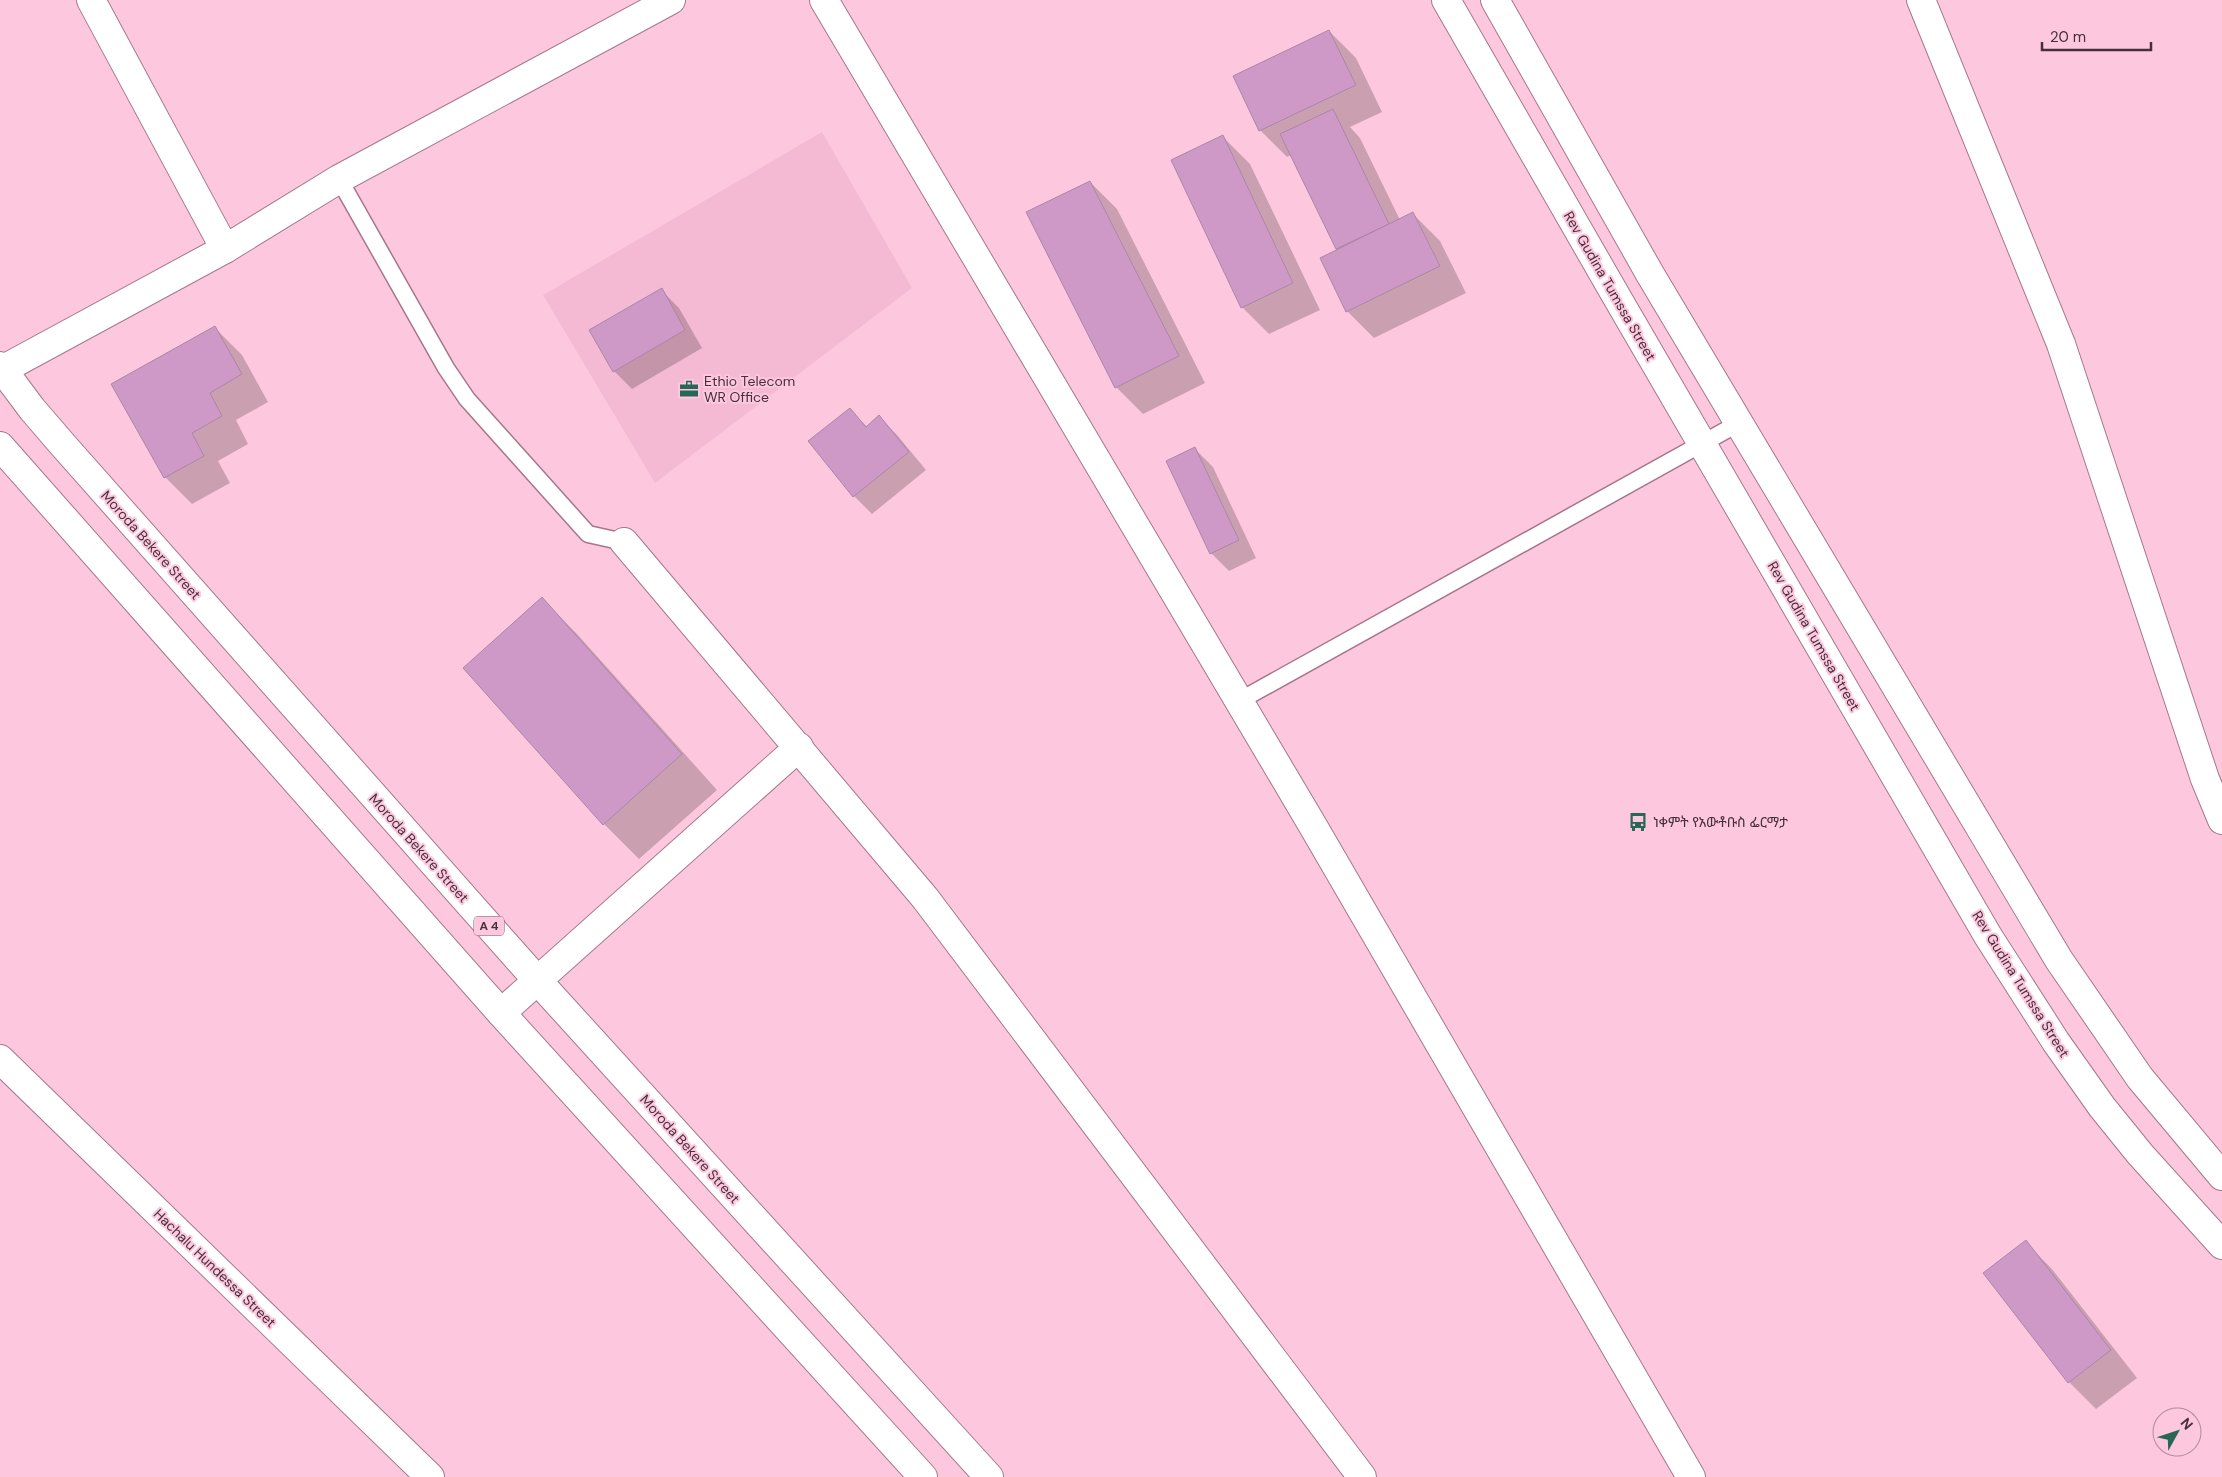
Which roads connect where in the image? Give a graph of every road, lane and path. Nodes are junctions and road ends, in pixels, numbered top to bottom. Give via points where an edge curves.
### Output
1 (91, 0) edge
2 (672, 0) edge
3 (824, 0) edge
4 (1446, 0) edge
5 (1495, 0) edge
6 (1921, 0) edge
7 (339, 179) junction
8 (225, 248) junction
9 (1650, 274) junction
10 (1615, 294) junction
11 (1, 369) edge
12 (1738, 423) junction
13 (1702, 443) junction
14 (0, 446) edge
15 (624, 542) joint
16 (1239, 701) junction
17 (799, 747) junction
18 (2222, 820) edge
19 (537, 980) junction
20 (501, 1013) junction
21 (0, 1059) edge
22 (2222, 1176) edge
23 (2222, 1245) edge
24 (404, 1465) edge
25 (430, 1477) edge
26 (923, 1477) edge
27 (989, 1477) edge
28 (1362, 1477) edge
29 (1691, 1477) edge

1 - 8 main road
2 - 7 main road
3 - 16 main road
4 - 10 main road, Rev Gudina Tumssa Street
5 - 9 main road
6 - 18 main road via 2061,344 2205,779
7 - 8 main road
7 - 15 lane via 446,368 467,398 588,534
8 - 11 main road
9 - 10 main road
9 - 12 main road
10 - 13 main road, Rev Gudina Tumssa Street
11 - 19 main road, Moroda Bekere Street / A 4 via 63,445
12 - 13 lane
12 - 22 main road via 2059,960 2140,1078
13 - 16 lane
13 - 23 main road, Rev Gudina Tumssa Street via 1988,936 2056,1042 2112,1120
14 - 20 main road
15 - 17 main road
16 - 29 main road
17 - 19 main road
17 - 28 main road via 925,898
19 - 20 main road
19 - 27 main road, Moroda Bekere Street / A 4
20 - 26 main road
21 - 24 main road, Hachalu Hundessa Street
24 - 25 main road, Hachalu Hundessa Street

